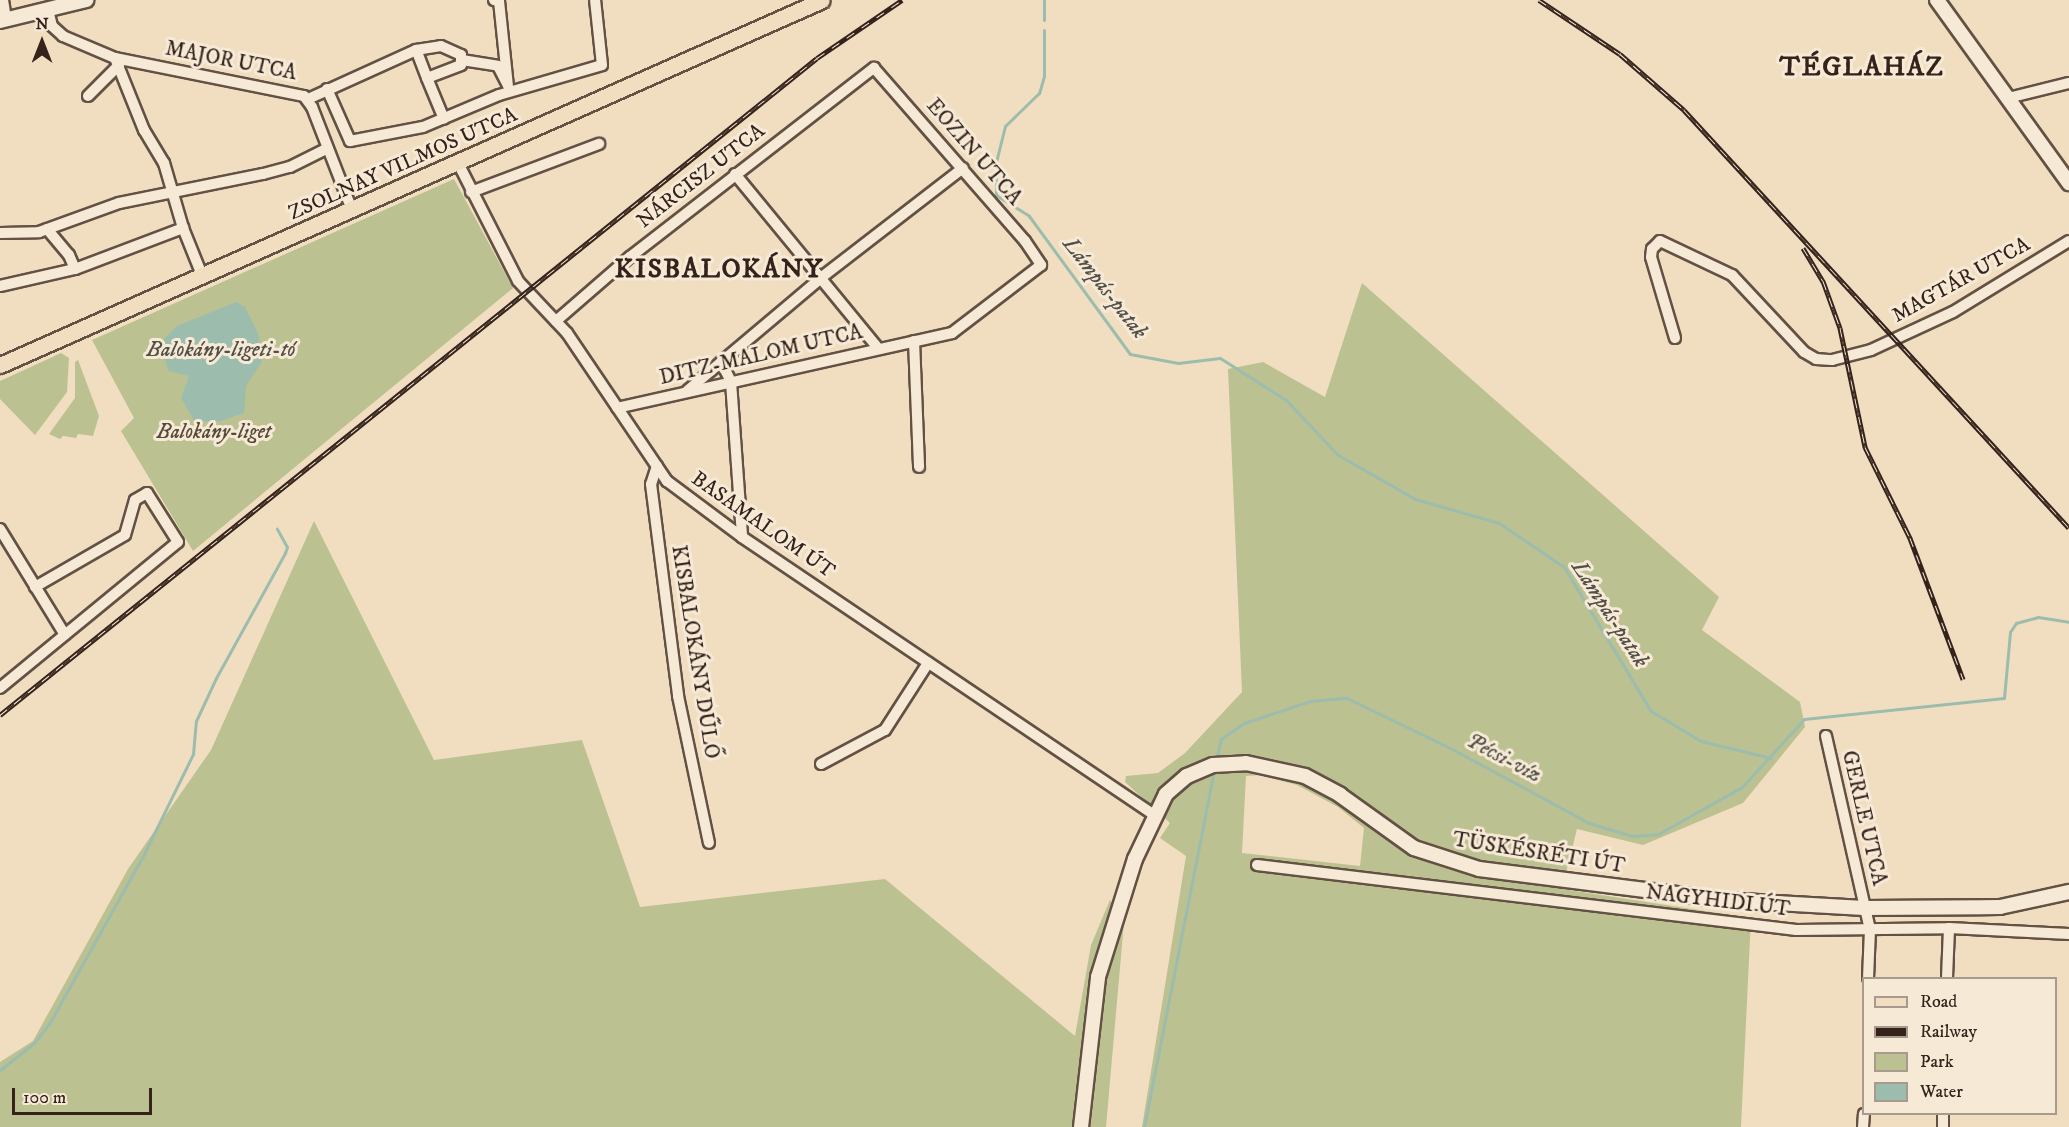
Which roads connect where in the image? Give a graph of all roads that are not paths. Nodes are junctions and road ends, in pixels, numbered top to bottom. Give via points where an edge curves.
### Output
1 (3, 0) edge
2 (86, 0) edge
3 (494, 0) edge
4 (595, 0) edge
5 (822, 0) edge
6 (1937, 0) edge
7 (48, 10) junction
8 (3, 21) edge
9 (416, 50) junction
10 (462, 60) junction
11 (117, 61) junction
12 (874, 68) joint
13 (427, 78) junction
14 (2069, 83) edge
15 (327, 89) junction
16 (509, 89) junction
17 (88, 96) dead end
18 (2008, 98) junction
19 (308, 99) junction
20 (444, 119) junction
21 (599, 144) dead end
22 (328, 148) junction
23 (458, 163) junction
24 (963, 168) junction
25 (735, 174) junction
26 (2069, 183) edge
27 (172, 190) junction
28 (471, 192) junction
29 (352, 210) junction
30 (183, 228) junction
31 (47, 230) junction
32 (0, 233) edge
33 (2069, 241) edge
34 (1041, 265) joint
35 (75, 269) junction
36 (202, 275) junction
37 (822, 278) junction
38 (0, 286) edge
39 (556, 321) junction
40 (1675, 338) dead end
41 (914, 341) junction
42 (878, 348) junction
43 (721, 362) junction
44 (0, 365) edge
45 (731, 382) junction
46 (688, 390) junction
47 (617, 408) junction
48 (657, 466) junction
49 (919, 467) dead end
50 (0, 528) edge
51 (742, 537) junction
52 (35, 587) junction
53 (65, 635) junction
54 (928, 663) junction
55 (0, 688) edge
56 (1826, 736) dead end
57 (821, 764) dead end
58 (1154, 815) junction
59 (709, 843) dead end
60 (1257, 865) dead end
61 (2069, 892) edge
62 (1864, 908) junction
63 (1949, 928) junction
64 (1870, 929) junction
65 (2069, 934) edge
66 (1868, 977) edge
67 (1947, 977) edge
68 (1081, 1127) edge

1 - 8 street
2 - 7 street
3 - 16 street via 499,2
4 - 16 street via 602,65
5 - 23 main road, ZSOLNAY VILMOS UTCA
6 - 18 street
7 - 8 street
7 - 11 street, MAJOR UTCA via 52,26 63,36
9 - 10 street via 441,46 461,55
9 - 13 street
9 - 15 street
10 - 13 street via 461,65
10 - 16 street via 498,66
11 - 17 street
11 - 19 street, MAJOR UTCA via 288,90
11 - 27 street via 144,130 164,163
12 - 24 street, EOZIN UTCA
12 - 25 street, NÁRCISZ UTCA
13 - 20 street
14 - 18 street
15 - 19 street
15 - 20 street via 350,141
16 - 20 street
18 - 26 street
19 - 22 street, MAJOR UTCA
21 - 28 street
22 - 27 street via 272,172
22 - 29 street, MAJOR UTCA
23 - 28 street, BASAMALOM ÚT
23 - 29 main road, ZSOLNAY VILMOS UTCA
24 - 34 street, EOZIN UTCA
24 - 37 street
25 - 37 street
25 - 39 street, NÁRCISZ UTCA
27 - 30 street
27 - 31 street via 120,203
28 - 39 street, BASAMALOM ÚT via 518,281
29 - 36 main road, ZSOLNAY VILMOS UTCA
30 - 35 street
30 - 36 street
31 - 32 street
31 - 35 street via 69,255
33 - 40 street, MAGTÁR UTCA via 1953,312 1871,350 1832,360 1816,359 1804,352 1732,274 1660,241 1652,249 1651,257
34 - 41 street, DITZ-MALOM UTCA via 965,326 952,333
35 - 38 street
36 - 44 main road, ZSOLNAY VILMOS UTCA
37 - 42 street
37 - 43 street
39 - 47 street, BASAMALOM ÚT
41 - 42 street, DITZ-MALOM UTCA
41 - 49 street
42 - 45 street, DITZ-MALOM UTCA
43 - 45 street
43 - 46 street
45 - 46 street, DITZ-MALOM UTCA
45 - 51 street
46 - 47 street, DITZ-MALOM UTCA
47 - 48 street, BASAMALOM ÚT
48 - 51 street, BASAMALOM ÚT via 667,481
48 - 59 street, KISBALOKÁNY DŰLŐ via 651,484 678,696
50 - 52 street
51 - 54 street, BASAMALOM ÚT
52 - 53 street
52 - 53 street via 125,535 135,500 147,493 178,542
53 - 55 street
54 - 57 street via 885,730
54 - 58 street, BASAMALOM ÚT
56 - 62 street, GERLE UTCA
58 - 62 street, TÜSKÉSRÉTI ÚT via 1171,787 1206,767 1225,763 1258,765 1305,776 1340,795 1414,848 1479,869 1724,900
58 - 68 street, TÜSKÉSRÉTI ÚT via 1131,870 1098,977
60 - 64 street, NAGYHIDI ÚT via 1797,930
61 - 62 street, TÜSKÉSRÉTI ÚT via 2000,907
62 - 64 street, GERLE UTCA
63 - 64 street, NAGYHIDI ÚT
63 - 65 street, NAGYHIDI ÚT
63 - 67 street
64 - 66 street, GERLE UTCA

